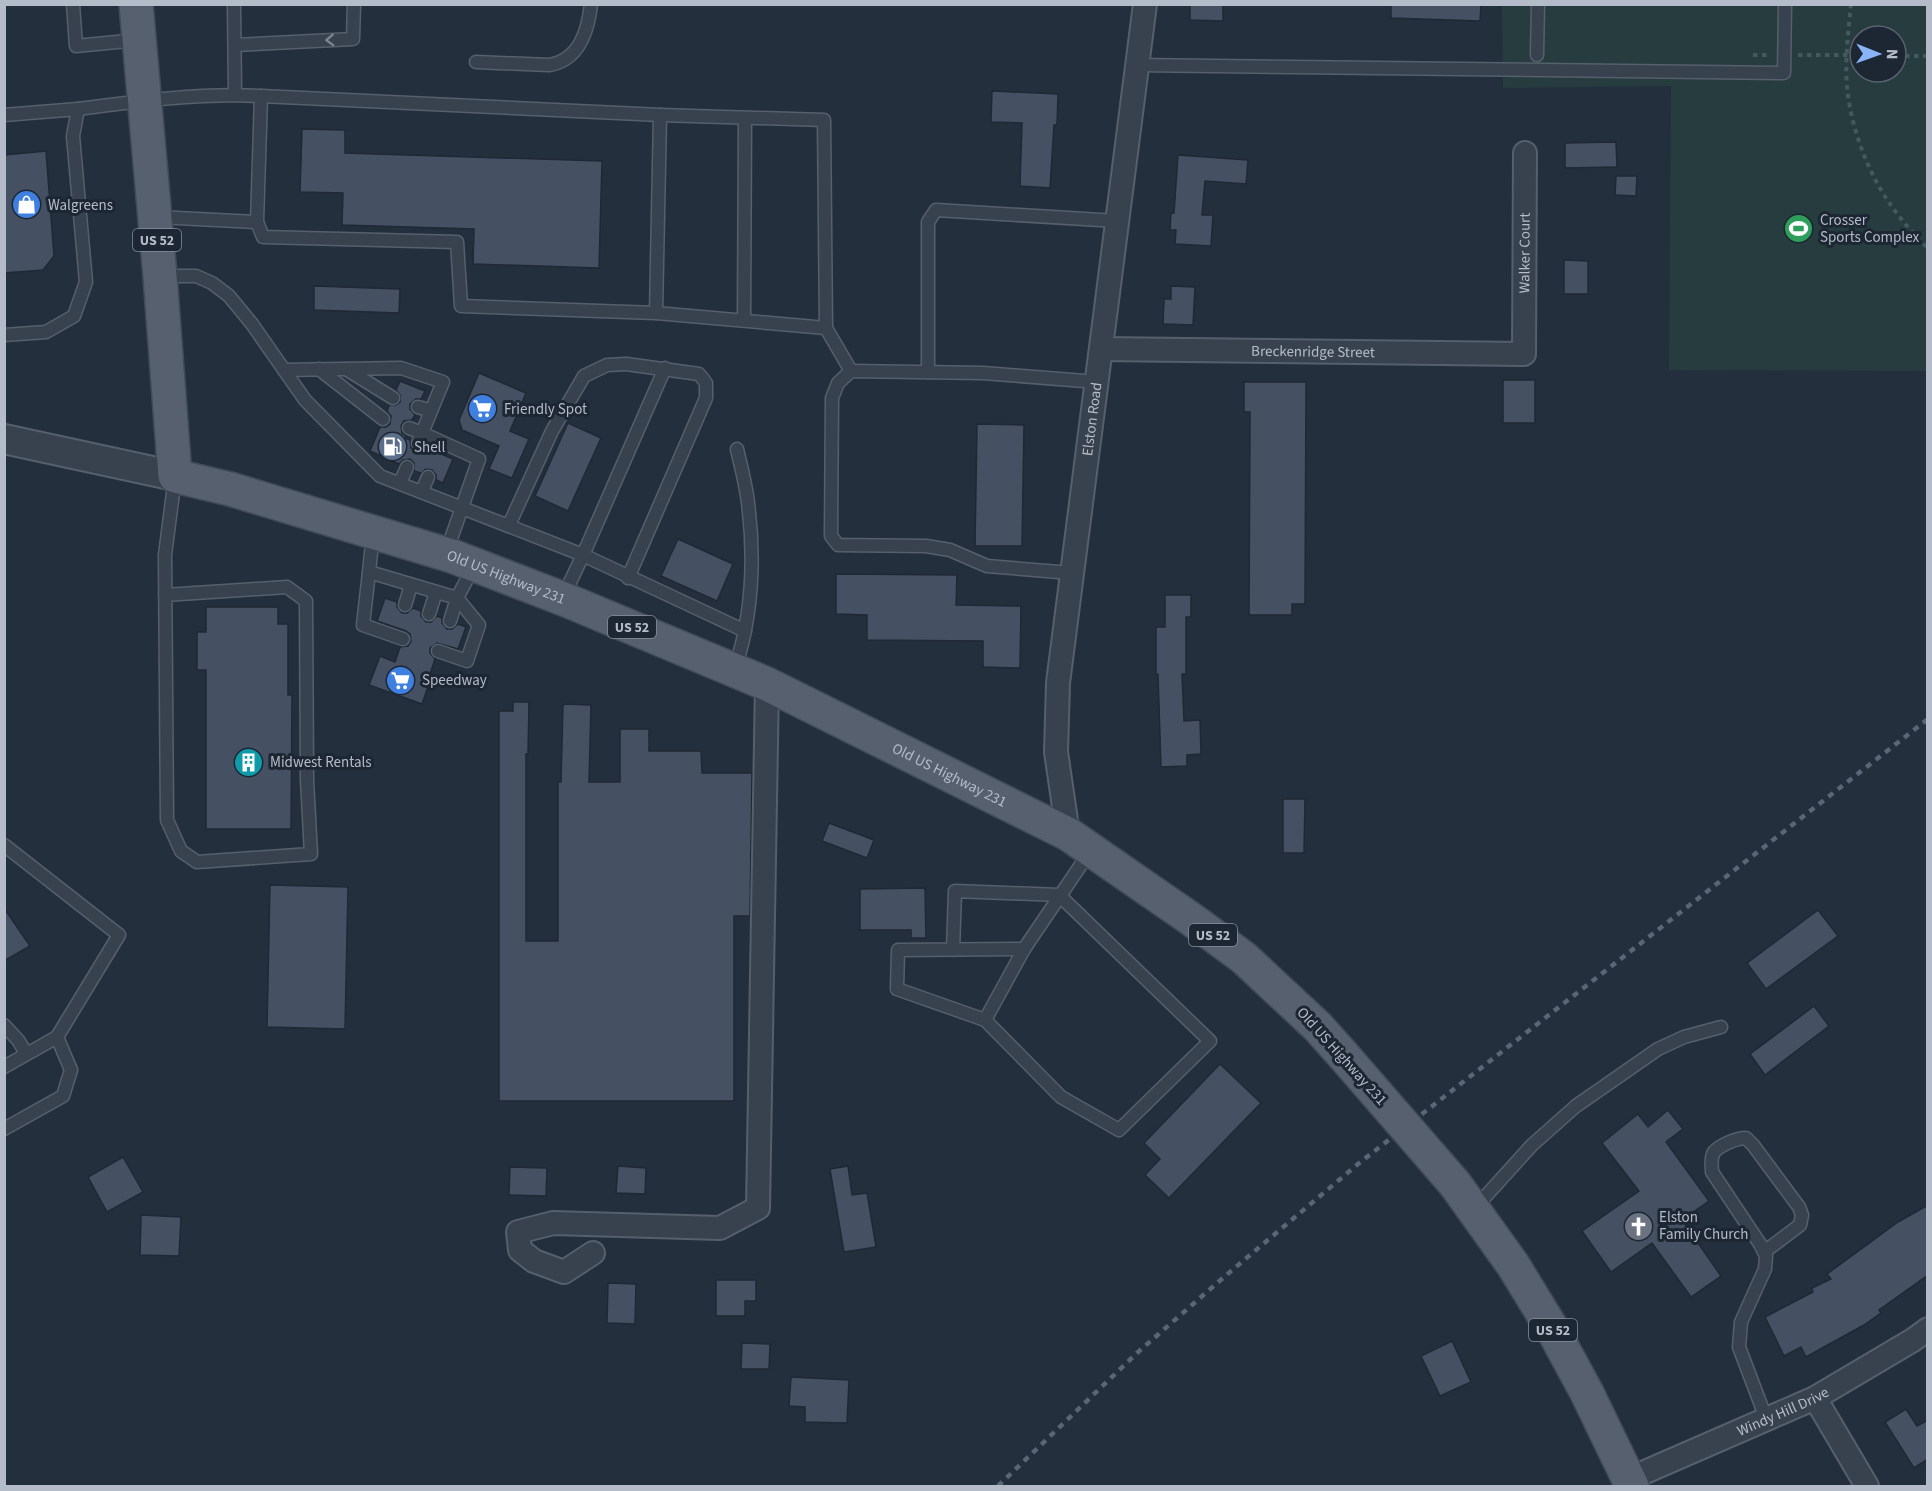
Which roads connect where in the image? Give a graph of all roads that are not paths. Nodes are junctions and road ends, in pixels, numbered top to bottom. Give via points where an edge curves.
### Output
1 (73, 4) edge
2 (136, 4) edge
3 (234, 4) edge
4 (354, 4) edge
5 (591, 4) edge
6 (1145, 4) edge
7 (1538, 4) edge
8 (1785, 4) edge
9 (138, 40) junction
10 (235, 45) junction
11 (1538, 55) dead end
12 (476, 62) dead end
13 (1137, 65) junction
14 (235, 94) junction
15 (261, 96) junction
16 (144, 100) junction
17 (78, 109) junction
18 (4, 115) edge
19 (660, 115) junction
20 (745, 118) junction
21 (1525, 153) dead end
22 (155, 217) junction
23 (1117, 221) junction
24 (257, 222) junction
25 (160, 276) junction
26 (656, 313) junction
27 (744, 320) junction
28 (826, 328) junction
29 (4, 335) edge
30 (1101, 348) junction
31 (1524, 354) joint
32 (665, 368) junction
33 (319, 369) junction
34 (346, 369) junction
35 (284, 370) junction
36 (851, 371) junction
37 (928, 372) junction
38 (1097, 382) junction
39 (393, 398) dead end
40 (418, 407) dead end
41 (431, 411) junction
42 (383, 419) dead end
43 (409, 428) dead end
44 (420, 438) junction
45 (4, 439) edge
46 (737, 449) dead end
47 (407, 467) dead end
48 (175, 476) junction
49 (428, 477) dead end
50 (400, 483) junction
51 (422, 491) junction
52 (462, 507) junction
53 (509, 525) junction
54 (373, 532) junction
55 (583, 555) junction
56 (460, 560) junction
57 (369, 572) junction
58 (1071, 573) junction
59 (628, 578) junction
60 (411, 585) junction
61 (436, 592) junction
62 (165, 595) junction
63 (457, 598) junction
64 (562, 598) junction
65 (405, 605) dead end
66 (429, 614) dead end
67 (450, 621) dead end
68 (745, 631) junction
69 (397, 635) dead end
70 (440, 650) dead end
71 (735, 670) junction
72 (767, 684) junction
73 (1079, 842) junction
74 (4, 845) edge
75 (1059, 895) junction
76 (1023, 949) junction
77 (953, 950) junction
78 (985, 1020) junction
79 (4, 1025) edge
80 (1721, 1027) dead end
81 (57, 1037) junction
82 (26, 1053) junction
83 (4, 1067) edge
84 (4, 1129) edge
85 (1464, 1197) junction
86 (593, 1252) dead end
87 (1764, 1252) junction
88 (1928, 1329) edge
89 (1815, 1398) junction
90 (1767, 1421) junction
91 (1630, 1483) edge
92 (1867, 1486) edge

1 - 9 lane via 76,46
2 - 9 main road, US 52
3 - 10 lane
4 -> 10 lane via 353,39
5 - 12 lane via 579,46 560,63
6 - 13 street, Elston Road
7 - 11 lane
8 - 13 lane via 1784,73
9 - 16 main road, US 52
10 - 14 lane
13 - 23 street, Elston Road
14 - 15 lane
14 - 16 lane
15 - 19 lane
15 - 24 lane
16 - 17 lane
16 - 22 main road, US 52
17 - 18 lane
17 - 29 lane via 73,136 86,282 74,316 46,332
19 - 20 lane
19 - 26 lane
20 - 27 lane
20 - 28 lane via 824,120
21 - 31 street, Walker Court
22 - 24 lane
22 - 25 main road, US 52
23 - 30 street, Elston Road
23 - 37 lane via 936,210 928,222
24 - 26 lane via 263,237 457,242 461,306
25 - 35 lane via 196,276 212,283 229,296
25 - 48 main road, US 52
26 - 27 lane
27 - 28 lane
28 - 36 lane
30 - 31 street, Breckenridge Street
30 - 38 street, Elston Road
32 - 53 lane via 607,365 584,376 552,431
32 - 55 lane
32 - 59 lane via 699,374 706,382 706,398
33 - 34 lane
33 - 35 lane
33 - 42 lane
34 - 39 lane
34 - 41 lane via 401,368 443,382
35 - 50 lane via 305,400 380,476
36 - 37 lane
36 - 58 lane via 838,383 832,398 831,536 838,545 926,546 950,550 987,566
37 - 38 lane
38 - 58 street, Elston Road
40 - 41 lane
41 - 44 lane
43 - 44 lane
44 - 52 lane via 479,459
45 - 48 street, Old US Highway 231
46 - 68 lane via 751,533 751,583
47 - 50 lane
48 - 54 main road, Old US Highway 231 / US 52
48 - 62 lane via 165,555
49 - 51 lane
50 - 51 lane
51 - 52 lane
52 - 53 lane
52 - 56 lane
53 - 55 lane
54 - 56 main road, Old US Highway 231 / US 52
54 - 57 lane
55 - 59 lane
55 - 64 lane
56 - 63 lane
56 - 64 main road, Old US Highway 231 / US 52
57 - 60 lane
57 - 69 lane via 363,626
58 - 73 street, Elston Road via 1058,683 1056,752
59 - 68 lane
60 - 61 lane
60 - 65 lane
61 - 63 lane
61 - 66 lane
62 - 62 lane via 167,820 181,851 197,862 311,854 306,601 287,587
63 - 67 lane
63 - 70 lane via 479,625 467,661
64 - 71 main road, Old US Highway 231 / US 52
68 - 71 lane
71 - 72 main road, Old US Highway 231 / US 52
72 - 73 main road, Old US Highway 231 / US 52
72 - 86 street via 758,1208 720,1228 553,1223 518,1232 520,1250 534,1261 564,1272
73 - 75 lane
73 - 85 main road, Old US Highway 231 / US 52, bridge via 1244,958 1318,1027
74 - 81 lane via 119,935
75 - 76 lane
75 - 77 lane via 955,891
75 - 78 lane via 1210,1041 1119,1130 1061,1097
76 - 77 lane
76 - 78 lane
77 - 78 lane via 898,950 897,989
79 - 82 lane
80 - 85 lane via 1658,1049 1576,1106
81 - 82 lane
81 - 84 lane via 71,1070 63,1096
82 - 83 lane
85 - 91 main road, Old US Highway 231 / US 52 via 1513,1265 1554,1332
87 - 87 lane via 1712,1172 1714,1152 1738,1138 1746,1138 1753,1145 1802,1215 1800,1225
87 - 90 lane via 1765,1269 1741,1322 1739,1347
88 - 89 street, Windy Hill Drive
89 - 90 street, Windy Hill Drive
89 - 92 street
90 - 91 street, Windy Hill Drive

